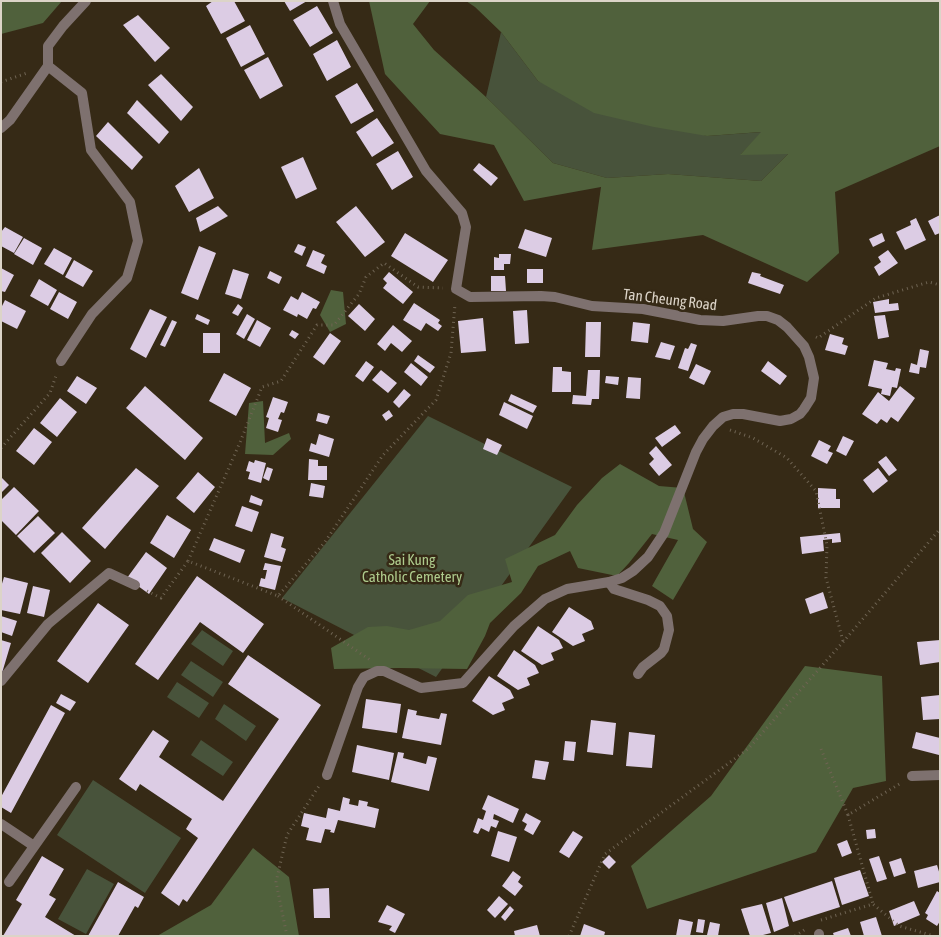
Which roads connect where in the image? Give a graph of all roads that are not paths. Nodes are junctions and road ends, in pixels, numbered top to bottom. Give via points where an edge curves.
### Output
1 (86, 1) edge
2 (333, 1) edge
3 (48, 66) junction
4 (1, 128) edge
5 (61, 361) road end
6 (609, 582) junction
7 (135, 585) road end
8 (638, 674) dead end
9 (1, 680) edge
10 (327, 775) road end
11 (940, 775) edge
12 (912, 776) road end
13 (76, 787) dead end
14 (1, 824) edge
15 (34, 846) junction
16 (9, 882) dead end

1 - 3 street via 48,46
2 - 6 street, Tan Cheung Road via 340,24 426,170 462,213 466,227 456,289 470,297 548,296 592,306 643,309 700,320 767,316 778,320 794,334 807,352 813,372 813,390 804,409 786,420 743,414 718,420 696,452 654,550 633,571
3 - 4 street
3 - 5 street via 82,93 91,150 130,202 138,241 127,278 92,314
6 - 8 street via 618,591 660,606 667,616 669,630 664,649
6 - 10 street, Tan Cheung Road via 568,589 545,599 514,626 463,683 421,688 384,671 364,677
7 - 9 street via 109,572 48,624
11 - 12 street
13 - 15 street
14 - 15 street
15 - 16 street

